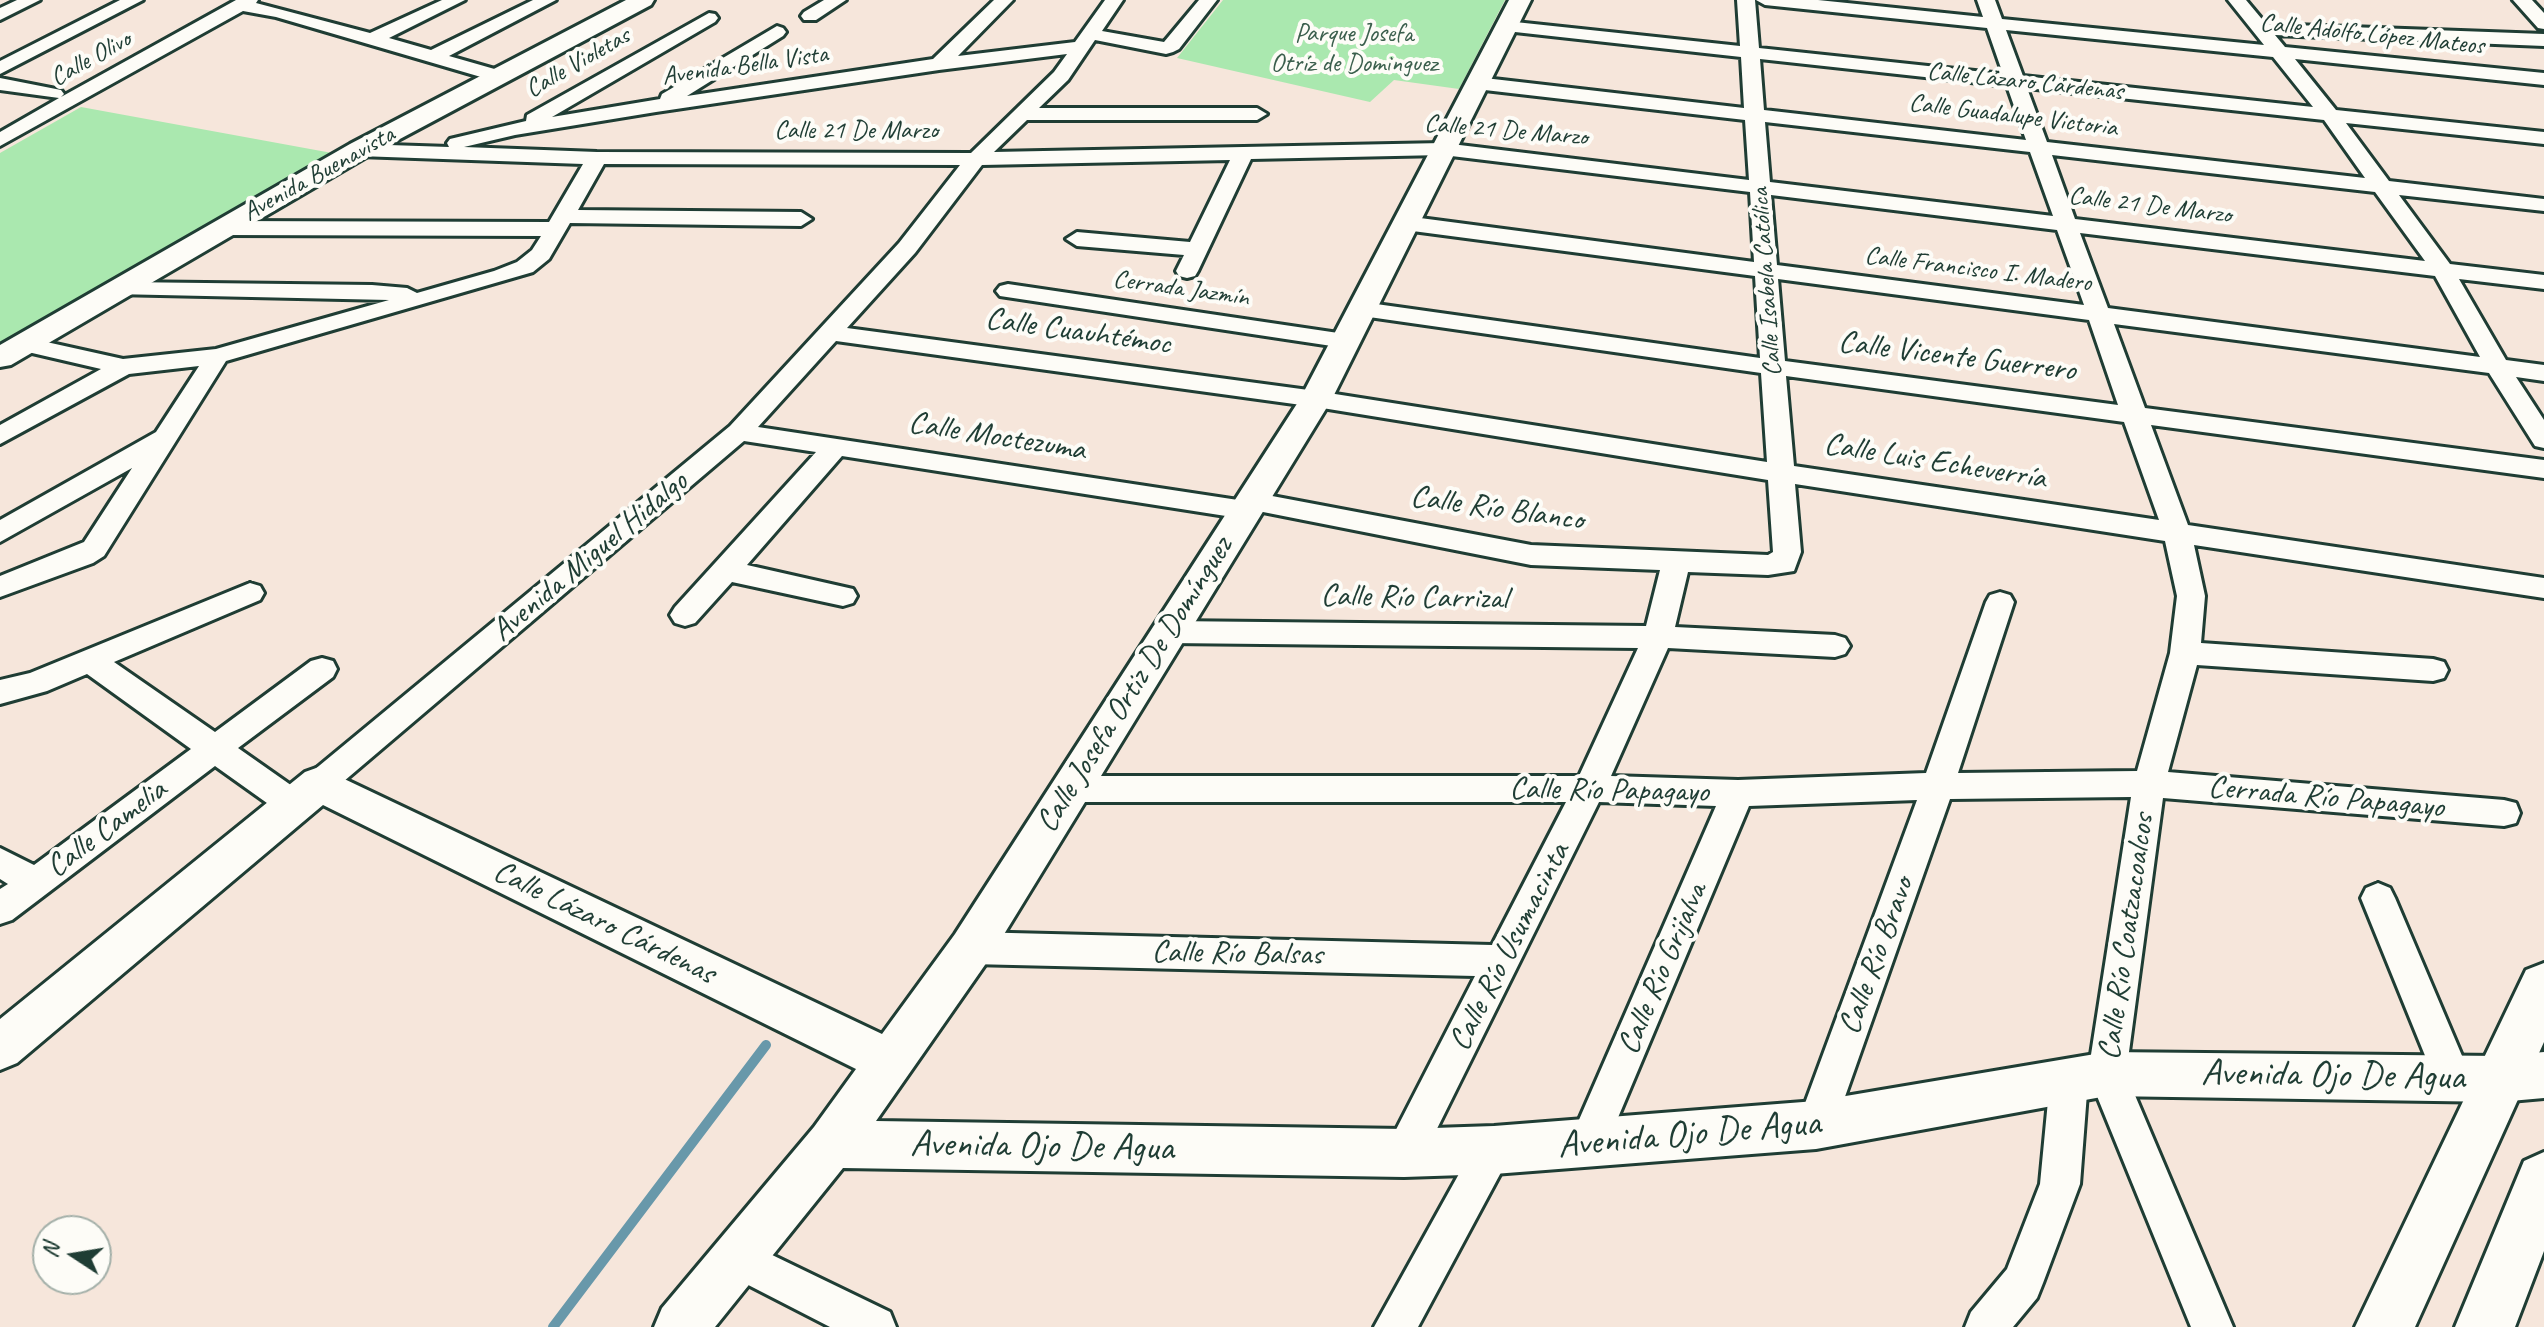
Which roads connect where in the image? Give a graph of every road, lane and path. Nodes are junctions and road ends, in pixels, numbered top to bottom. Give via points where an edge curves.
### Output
1 (31, 0) edge
2 (134, 0) edge
3 (456, 0) edge
4 (547, 0) edge
5 (643, 0) edge
6 (837, 0) edge
7 (1004, 0) edge
8 (1114, 0) edge
9 (1208, 0) edge
10 (1746, 0) edge
11 (1765, 0) edge
12 (1986, 0) edge
13 (2237, 0) edge
14 (2522, 0) edge
15 (245, 2) edge
16 (1513, 13) edge
17 (0, 15) edge
18 (810, 16) dead end
19 (709, 18) dead end
20 (1995, 23) junction
21 (2544, 24) edge
22 (2263, 29) junction
23 (777, 32) dead end
24 (372, 39) junction
25 (1085, 40) junction
26 (2544, 40) edge
27 (2281, 52) junction
28 (1750, 53) junction
29 (434, 56) junction
30 (939, 64) junction
31 (0, 68) edge
32 (498, 76) junction
33 (2544, 79) edge
34 (2015, 80) junction
35 (1476, 83) junction
36 (0, 84) edge
37 (54, 94) dead end
38 (656, 106) junction
39 (1022, 114) junction
40 (1257, 114) dead end
41 (1755, 115) junction
42 (2330, 115) junction
43 (515, 129) junction
44 (2544, 138) edge
45 (0, 140) edge
46 (2039, 147) junction
47 (1443, 149) junction
48 (359, 150) junction
49 (420, 152) junction
50 (1243, 155) junction
51 (597, 158) junction
52 (976, 159) junction
53 (1760, 187) junction
54 (2383, 187) junction
55 (2544, 205) edge
56 (801, 219) dead end
57 (561, 223) junction
58 (1405, 223) junction
59 (2066, 224) junction
60 (225, 228) junction
61 (1077, 239) dead end
62 (1198, 249) junction
63 (2443, 270) junction
64 (1187, 271) dead end
65 (1766, 271) junction
66 (2544, 282) edge
67 (122, 289) junction
68 (1008, 291) dead end
69 (424, 297) junction
70 (2098, 314) junction
71 (1354, 325) junction
72 (831, 333) junction
73 (12, 351) edge
74 (217, 356) junction
75 (2497, 366) junction
76 (123, 367) junction
77 (1772, 367) junction
78 (2544, 373) edge
79 (1316, 399) junction
80 (2134, 415) junction
81 (739, 432) junction
82 (0, 436) edge
83 (165, 438) junction
84 (2544, 440) edge
85 (836, 447) junction
86 (2544, 469) edge
87 (1780, 473) junction
88 (1248, 505) junction
89 (0, 532) edge
90 (2177, 533) junction
91 (1677, 560) junction
92 (1784, 564) joint
93 (725, 570) junction
94 (0, 587) edge
95 (2544, 588) edge
96 (250, 593) dead end
97 (843, 596) dead end
98 (2000, 602) dead end
99 (685, 615) dead end
100 (1169, 632) junction
101 (1658, 637) junction
102 (1835, 646) dead end
103 (2185, 653) junction
104 (89, 660) junction
105 (322, 669) dead end
106 (2433, 670) dead end
107 (0, 692) edge
108 (214, 750) junction
109 (2149, 784) junction
110 (1938, 786) junction
111 (1069, 789) junction
112 (1589, 789) junction
113 (1738, 793) junction
114 (306, 794) junction
115 (2504, 813) dead end
116 (0, 862) edge
117 (35, 883) junction
118 (2378, 898) dead end
119 (0, 909) edge
120 (971, 948) junction
121 (1504, 961) junction
122 (2544, 986) edge
123 (0, 1048) edge
124 (890, 1062) junction
125 (2088, 1077) junction
126 (2498, 1077) edge
127 (1816, 1125) junction
128 (831, 1144) junction
129 (1587, 1145) junction
130 (1494, 1150) junction
131 (1404, 1153) junction
132 (2544, 1180) edge
133 (2529, 1251) edge
134 (737, 1258) junction
135 (681, 1327) edge
136 (875, 1327) edge
137 (1395, 1327) edge
138 (1986, 1327) edge
139 (2212, 1327) edge
140 (2385, 1327) edge
141 (2485, 1327) edge

1 - 17 street
2 - 31 street
3 - 24 street
4 - 29 street
5 - 32 street, Avenida Buenavista
6 - 18 street
7 - 30 street
8 - 25 street, Avenida Miguel Hidalgo
9 - 25 street, Avenida Bella Vista via 1166,48
10 - 28 street, Calle Isabela Católica
11 - 20 street, Calle Adolfo López Mateos
12 - 20 street, Calle Río Coatzacoalcos
13 - 22 street
14 - 21 street
15 - 24 street
15 - 45 street, Calle Olivo
16 - 28 street, Calle Lázaro Cárdenas
16 - 35 street, Calle Josefa Ortiz De Domínguez
19 - 43 street, Calle Violetas
20 - 27 street, Calle Adolfo López Mateos
20 - 34 street, Calle Río Coatzacoalcos
22 - 26 street, Calle Adolfo López Mateos
22 - 27 street
23 - 38 street
24 - 29 street
25 - 30 street, Avenida Bella Vista
25 - 39 street, Avenida Miguel Hidalgo via 1061,76
27 - 33 street, Calle Adolfo López Mateos
27 - 42 street
28 - 34 street, Calle Lázaro Cárdenas
28 - 41 street, Calle Isabela Católica
29 - 32 street
30 - 38 street, Avenida Bella Vista
32 - 48 street, Avenida Buenavista
34 - 42 street, Calle Lázaro Cárdenas
34 - 46 street, Calle Río Coatzacoalcos
35 - 41 street, Calle Guadalupe Victoria
35 - 47 street, Calle Josefa Ortiz De Domínguez
36 - 37 street
38 - 43 street, Avenida Bella Vista
39 - 40 street
39 - 52 street, Avenida Miguel Hidalgo
41 - 46 street, Calle Guadalupe Victoria
41 - 53 street, Calle Isabela Católica
42 - 44 street, Calle Lázaro Cárdenas
42 - 54 street
43 - 49 street, Avenida Bella Vista
46 - 54 street, Calle Guadalupe Victoria
46 - 59 street, Calle Río Coatzacoalcos
47 - 50 street, Calle 21 De Marzo
47 - 53 street, Calle 21 De Marzo
47 - 58 street, Calle Josefa Ortiz De Domínguez
48 - 49 street, Calle 21 De Marzo
48 - 60 street, Avenida Buenavista
49 - 51 street, Calle 21 De Marzo
50 - 52 street, Calle 21 De Marzo
50 - 62 street
51 - 52 street, Calle 21 De Marzo
51 - 57 street
52 - 72 street, Avenida Miguel Hidalgo
53 - 59 street, Calle 21 De Marzo
53 - 65 street, Calle Isabela Católica
54 - 55 street, Calle Guadalupe Victoria
54 - 63 street
56 - 57 street
57 - 60 street
57 - 69 street via 541,254 525,267
58 - 65 street, Calle Francisco I. Madero
58 - 71 street, Calle Josefa Ortiz De Domínguez
59 - 63 street, Calle 21 De Marzo
59 - 70 street, Calle Río Coatzacoalcos
60 - 67 street, Avenida Buenavista
61 - 62 street
62 - 64 street
63 - 66 street, Calle 21 De Marzo
63 - 75 street
65 - 70 street, Calle Francisco I. Madero
65 - 77 street, Calle Isabela Católica
67 - 69 street
67 - 73 street, Avenida Buenavista
68 - 71 street, Cerrada Jazmín
69 - 74 street
70 - 75 street, Calle Francisco I. Madero
70 - 80 street, Calle Río Coatzacoalcos
71 - 77 street, Calle Vicente Guerrero
71 - 79 street, Calle Josefa Ortiz De Domínguez
72 - 79 street, Calle Cuauhtémoc
72 - 81 street, Avenida Miguel Hidalgo
73 - 76 street
74 - 76 street
74 - 83 street
75 - 78 street, Calle Francisco I. Madero
75 - 84 street
76 - 82 street
77 - 80 street, Calle Vicente Guerrero
77 - 87 street, Calle Isabela Católica
79 - 87 street, Calle Luis Echeverría
79 - 88 street, Calle Josefa Ortiz De Domínguez
80 - 86 street, Calle Vicente Guerrero
80 - 90 street, Calle Río Coatzacoalcos
81 - 85 street, Calle Moctezuma
81 - 114 street, Avenida Miguel Hidalgo
83 - 89 street
83 - 94 street via 94,549
85 - 88 street, Calle Moctezuma
85 - 93 street
87 - 90 street, Calle Luis Echeverría
87 - 92 street, Calle Isabela Católica
88 - 91 street, Calle Río Blanco via 1531,555
88 - 100 street, Calle Josefa Ortiz De Domínguez
90 - 95 street, Calle Luis Echeverría
90 - 103 street, Calle Río Coatzacoalcos via 2191,596
91 - 92 street, Calle Río Blanco
91 - 101 street, Calle Río Usumacinta
93 - 97 street
93 - 99 street
96 - 104 street
98 - 110 street, Calle Río Bravo
100 - 101 street, Calle Río Carrizal
100 - 111 street, Calle Josefa Ortiz De Domínguez
101 - 102 street, Calle Río Carrizal
101 - 112 street, Calle Río Usumacinta
103 - 106 street
103 - 109 street, Calle Río Coatzacoalcos
104 - 107 street
104 - 108 street
105 - 108 street, Calle Camelia
108 - 114 street
108 - 117 street, Calle Camelia
109 - 110 street, Calle Río Papagayo
109 - 115 street, Cerrada Río Papagayo
109 - 125 street, Calle Río Coatzacoalcos
110 - 113 street, Calle Río Papagayo
110 - 127 street, Calle Río Bravo
111 - 112 street, Calle Río Papagayo
111 - 120 street, Calle Josefa Ortiz De Domínguez
112 - 113 street, Calle Río Papagayo
112 - 121 street, Calle Río Usumacinta
113 - 129 street, Calle Río Grijalva
114 - 123 street, Avenida Miguel Hidalgo
114 - 124 street, Calle Lázaro Cárdenas
116 - 117 street
117 - 119 street, Calle Camelia
118 - 126 street
120 - 121 street, Calle Río Balsas
120 - 124 street, Calle Josefa Ortiz De Domínguez
121 - 131 street, Calle Río Usumacinta
122 - 126 main road
124 - 128 street, Calle Josefa Ortiz De Domínguez
125 - 126 street, Avenida Ojo De Agua
125 - 127 street, Avenida Ojo De Agua
125 - 138 street via 2060,1184 2022,1283
125 - 139 street, Calle Río Coatzacoalcos
126 - 140 main road
127 - 129 street, Avenida Ojo De Agua
128 - 131 street, Avenida Ojo De Agua
128 - 134 street, Calle Josefa Ortiz De Domínguez
129 - 130 street, Avenida Ojo De Agua
130 - 131 street, Avenida Ojo De Agua
130 - 137 street
132 - 133 main road
133 - 141 main road
134 - 135 street, Calle Josefa Ortiz De Domínguez
134 - 136 street

